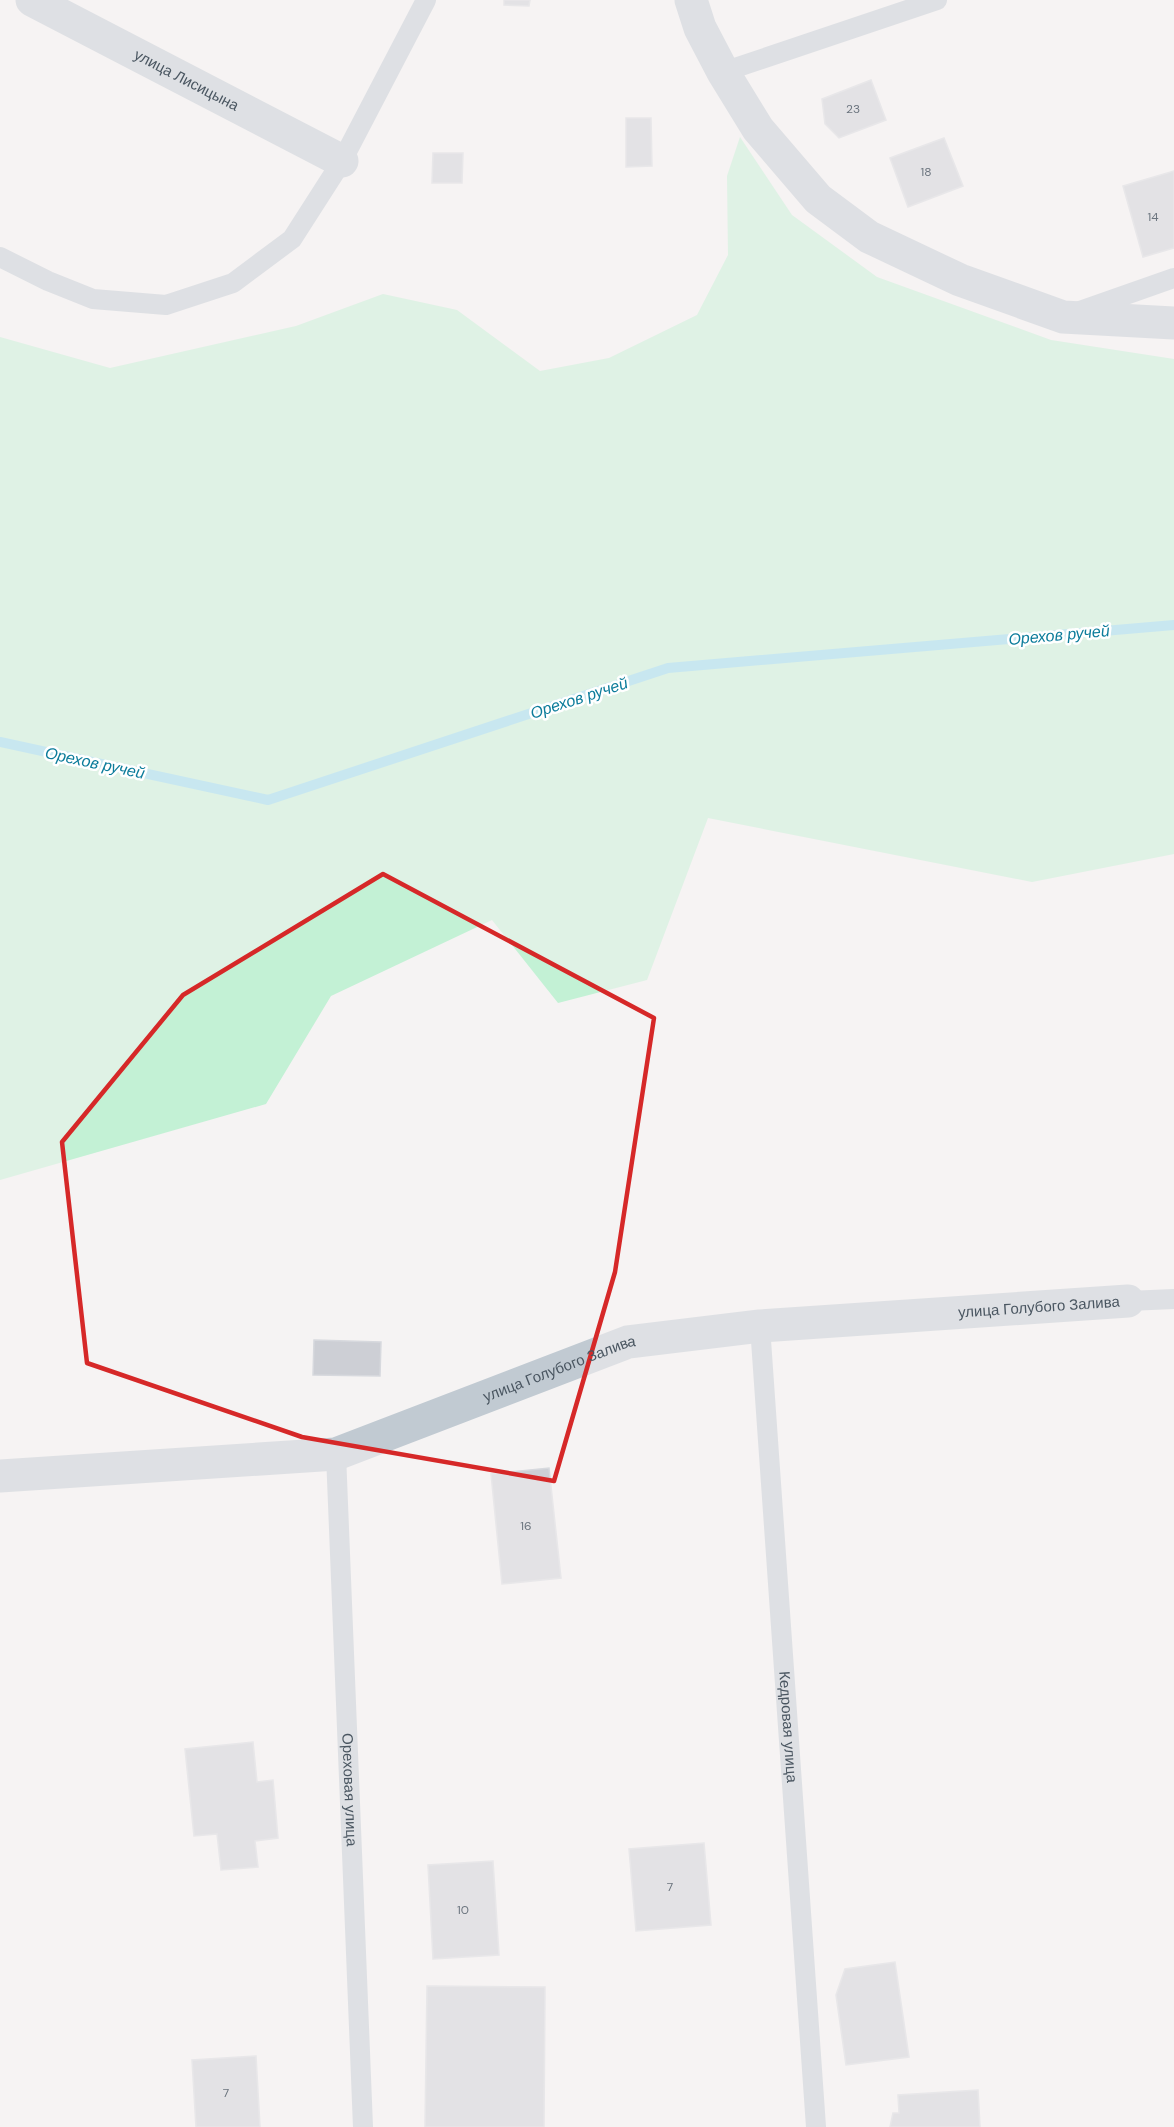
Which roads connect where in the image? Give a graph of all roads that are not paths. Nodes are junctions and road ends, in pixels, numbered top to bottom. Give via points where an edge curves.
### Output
1 (32, 0) edge
2 (426, 0) edge
3 (691, 0) edge
4 (937, 0) edge
5 (723, 72) junction
6 (342, 161) junction
7 (0, 257) edge
8 (1174, 278) edge
9 (1064, 317) junction
10 (1174, 323) edge
11 (1174, 1299) edge
12 (1128, 1301) joint
13 (760, 1326) junction
14 (336, 1454) junction
15 (0, 1476) edge
16 (363, 2127) edge
17 (816, 2127) edge

1 - 6 street, улица Лисицына
2 - 6 lane
3 - 5 street via 700,28
4 - 5 lane
5 - 9 street via 758,129 818,199 869,237 960,280
6 - 7 lane via 292,239 232,284 166,305 93,299
8 - 9 lane
9 - 10 street
11 - 12 lane
12 - 13 street, улица Голубого Залива
13 - 14 street, улица Голубого Залива via 628,1342
13 - 17 lane, Кедровая улица
14 - 15 street, улица Голубого Залива
14 - 16 lane, Ореховая улица

